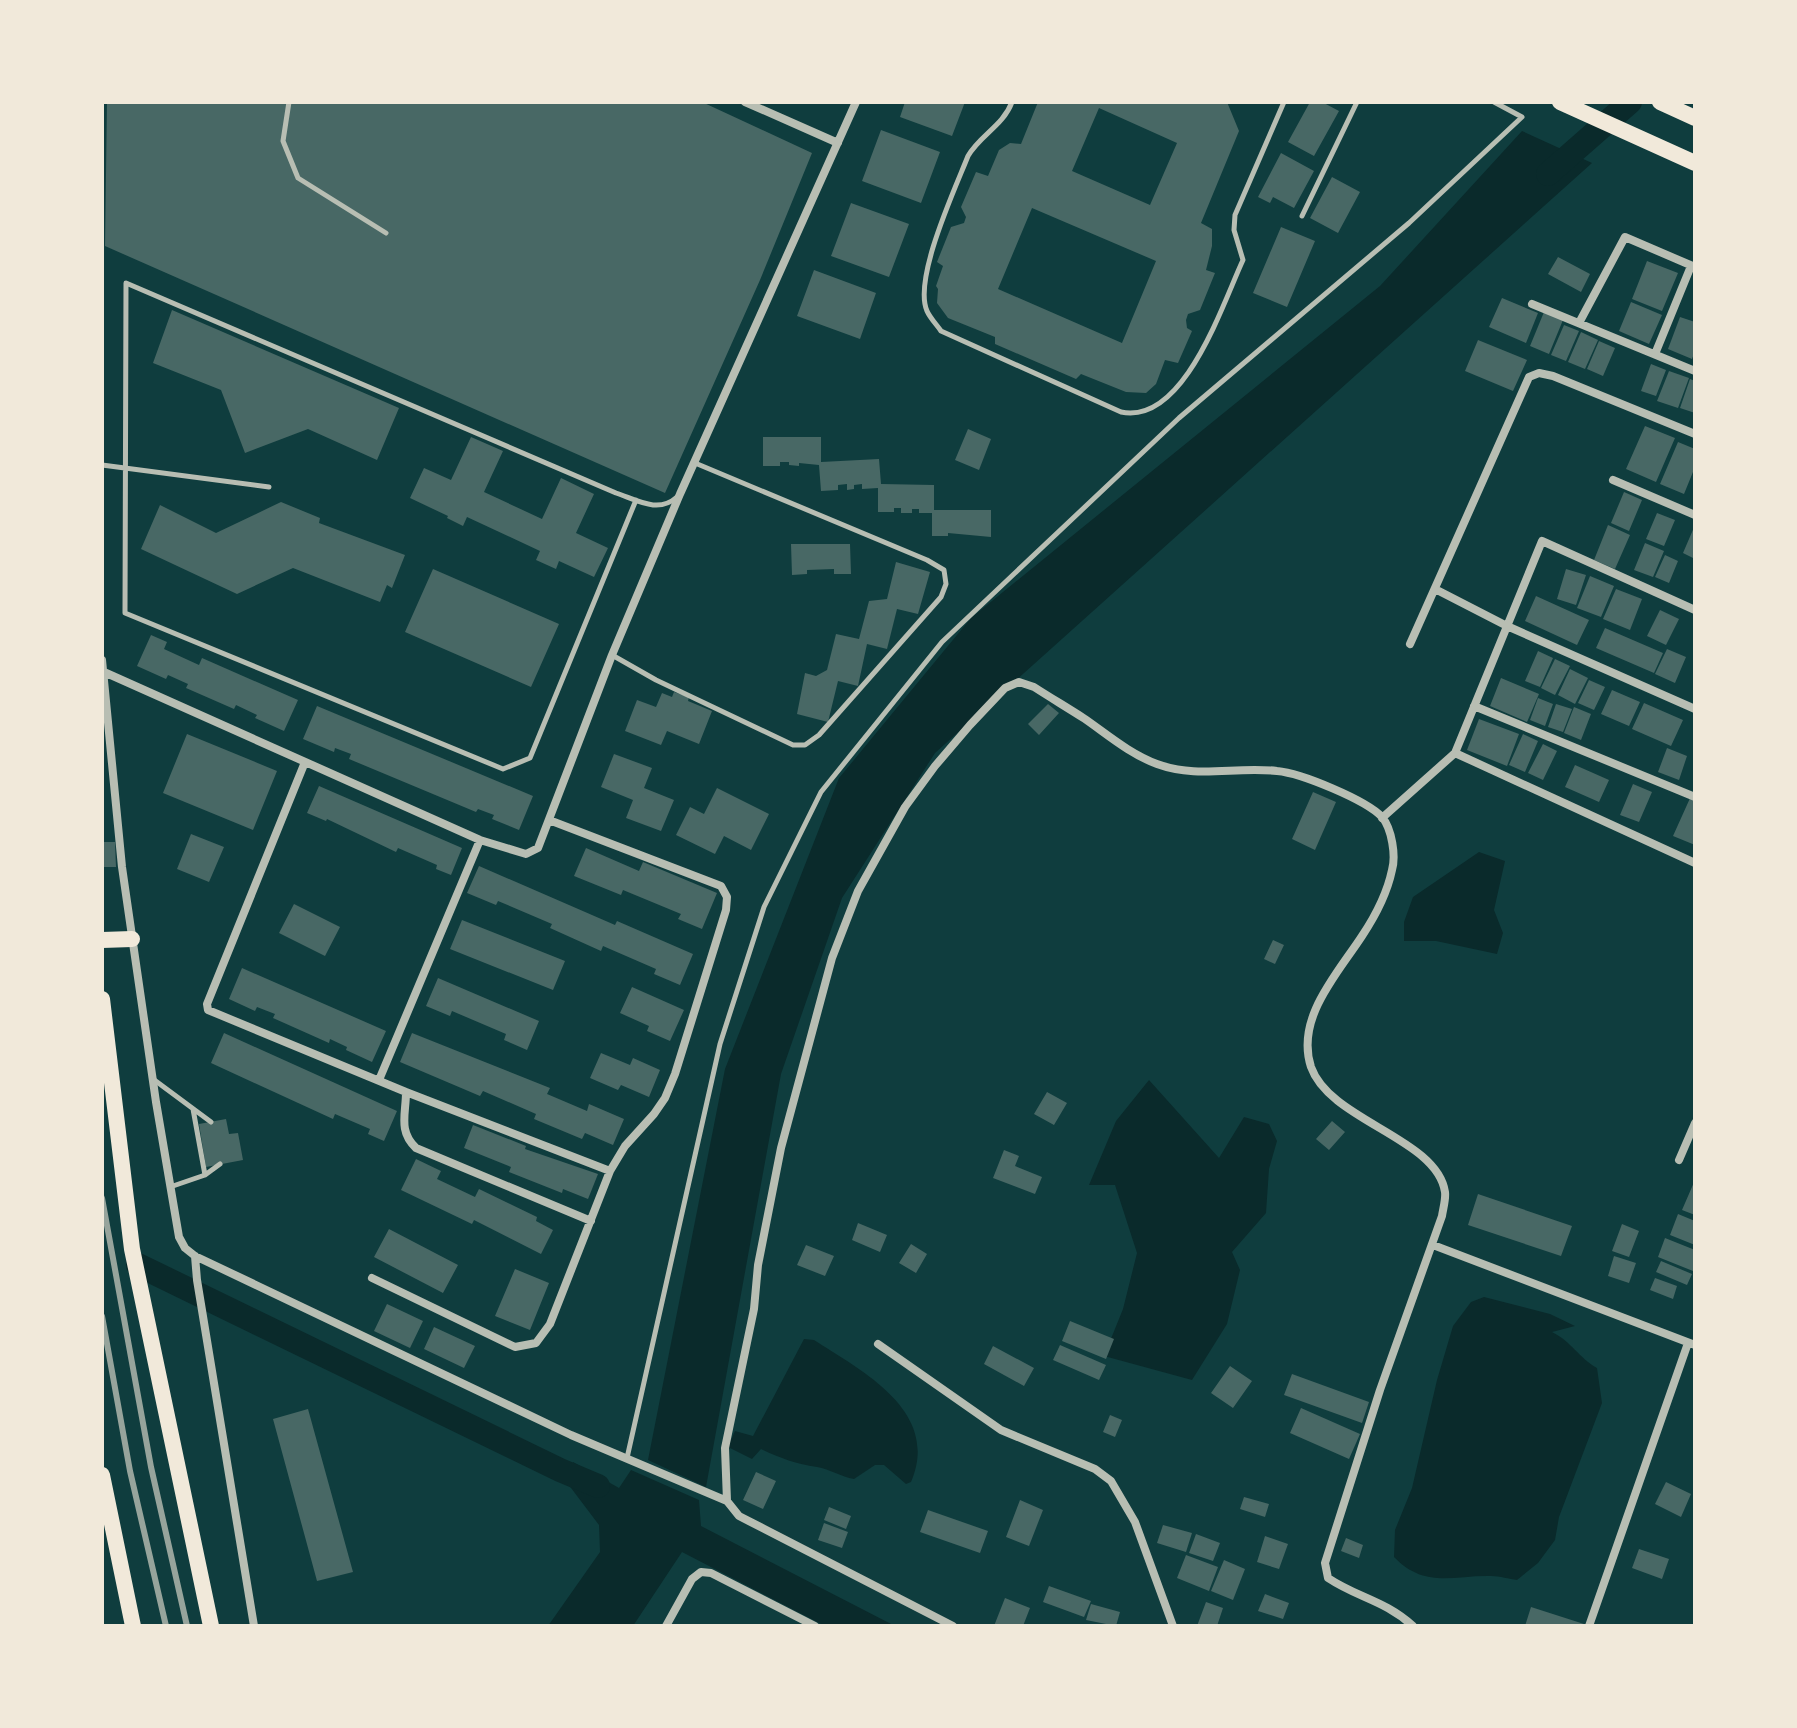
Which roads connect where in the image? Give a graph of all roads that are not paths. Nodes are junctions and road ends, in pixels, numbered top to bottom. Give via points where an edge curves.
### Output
1 (289, 102) edge
2 (745, 102) edge
3 (856, 102) edge
4 (1012, 102) edge
5 (1284, 102) edge
6 (1357, 102) edge
7 (1494, 102) edge
8 (1560, 102) edge
9 (1660, 102) edge
10 (1690, 115) edge
11 (838, 143) junction
12 (1695, 163) edge
13 (1302, 216) dead end
14 (386, 233) dead end
15 (1693, 266) edge
16 (1532, 304) dead end
17 (1579, 323) junction
18 (1655, 354) junction
19 (1695, 371) edge
20 (1695, 434) edge
21 (695, 463) junction
22 (102, 465) edge
23 (126, 466) junction
24 (1613, 480) dead end
25 (269, 487) dead end
26 (680, 494) junction
27 (636, 500) junction
28 (1695, 515) edge
29 (1435, 589) junction
30 (1695, 610) edge
31 (1507, 626) junction
32 (1410, 644) dead end
33 (612, 655) junction
34 (102, 660) edge
35 (104, 672) edge
36 (1474, 706) junction
37 (1695, 709) edge
38 (1455, 753) junction
39 (305, 762) junction
40 (1695, 797) edge
41 (1382, 818) junction
42 (549, 820) junction
43 (480, 840) junction
44 (1695, 863) edge
45 (132, 939) junction
46 (102, 940) edge
47 (102, 999) edge
48 (152, 1078) junction
49 (379, 1080) junction
50 (406, 1092) junction
51 (193, 1108) junction
52 (211, 1122) dead end
53 (1695, 1123) edge
54 (1679, 1160) dead end
55 (220, 1164) dead end
56 (610, 1171) junction
57 (205, 1175) junction
58 (170, 1187) junction
59 (591, 1221) junction
60 (1433, 1245) junction
61 (195, 1256) junction
62 (372, 1278) dead end
63 (878, 1344) dead end
64 (1692, 1344) edge
65 (627, 1458) junction
66 (102, 1475) edge
67 (727, 1501) junction
68 (133, 1626) edge
69 (211, 1626) edge
70 (254, 1626) edge
71 (666, 1626) edge
72 (815, 1626) edge
73 (953, 1626) edge
74 (1173, 1626) edge
75 (1413, 1626) edge
76 (1589, 1626) edge

1 - 14 lane via 283,141 298,178
2 - 11 street
3 - 11 street
4 - 5 lane via 1001,124 968,156 930,256 926,309 941,331 1135,415 1173,394 1213,324 1243,260 1235,215
6 - 13 lane
7 - 65 lane via 1522,117 1409,223 1179,418 954,631 821,792 764,907 720,1044
8 - 12 main road
9 - 10 main road
11 - 21 street
15 - 17 street via 1625,237
15 - 18 street
16 - 17 street
17 - 18 street
18 - 19 street
20 - 29 street via 1553,376 1529,377
21 - 26 street
21 - 33 lane via 935,565 944,570 941,597 863,688 805,745 793,745
22 - 23 lane
23 - 25 lane
23 - 27 lane via 126,283
23 - 27 lane via 125,613 503,769 530,758
24 - 28 street
26 - 27 lane via 668,505
26 - 33 street
29 - 31 street
29 - 32 street
30 - 31 street via 1542,541
31 - 36 street
31 - 37 street
33 - 42 street
34 - 35 street
35 - 39 street
35 - 45 street
36 - 38 street
36 - 40 street
38 - 41 street
38 - 44 street
39 - 43 street
39 - 49 street via 208,1010
41 - 60 street via 1394,863 1387,892 1322,993 1309,1033 1310,1063 1317,1082 1333,1097 1424,1157 1441,1178 1445,1193
41 - 67 street via 1323,784 1280,771 1189,773 1156,764 1034,687 1019,682 1005,688 905,807 858,891 832,958 767,1216 725,1448
42 - 43 street via 538,848 526,854
42 - 56 street via 721,886 727,897 665,1098
43 - 49 street
45 - 46 main road
45 - 48 street
47 - 69 main road via 132,1249
48 - 51 lane
48 - 58 street
49 - 50 street
50 - 56 street
50 - 59 street via 402,1126 416,1148
51 - 52 lane
51 - 57 lane
53 - 54 street
55 - 57 lane
56 - 59 street
57 - 58 lane
58 - 61 street via 179,1237
59 - 62 street via 550,1324 536,1343 515,1347
60 - 64 street
60 - 75 street via 1325,1563 1328,1578 1390,1607
61 - 65 street
61 - 70 street
63 - 74 street via 1001,1430 1095,1469 1111,1481 1135,1522
64 - 76 street
65 - 67 street
66 - 68 main road
67 - 73 street via 749,1522
71 - 72 street via 701,1572

